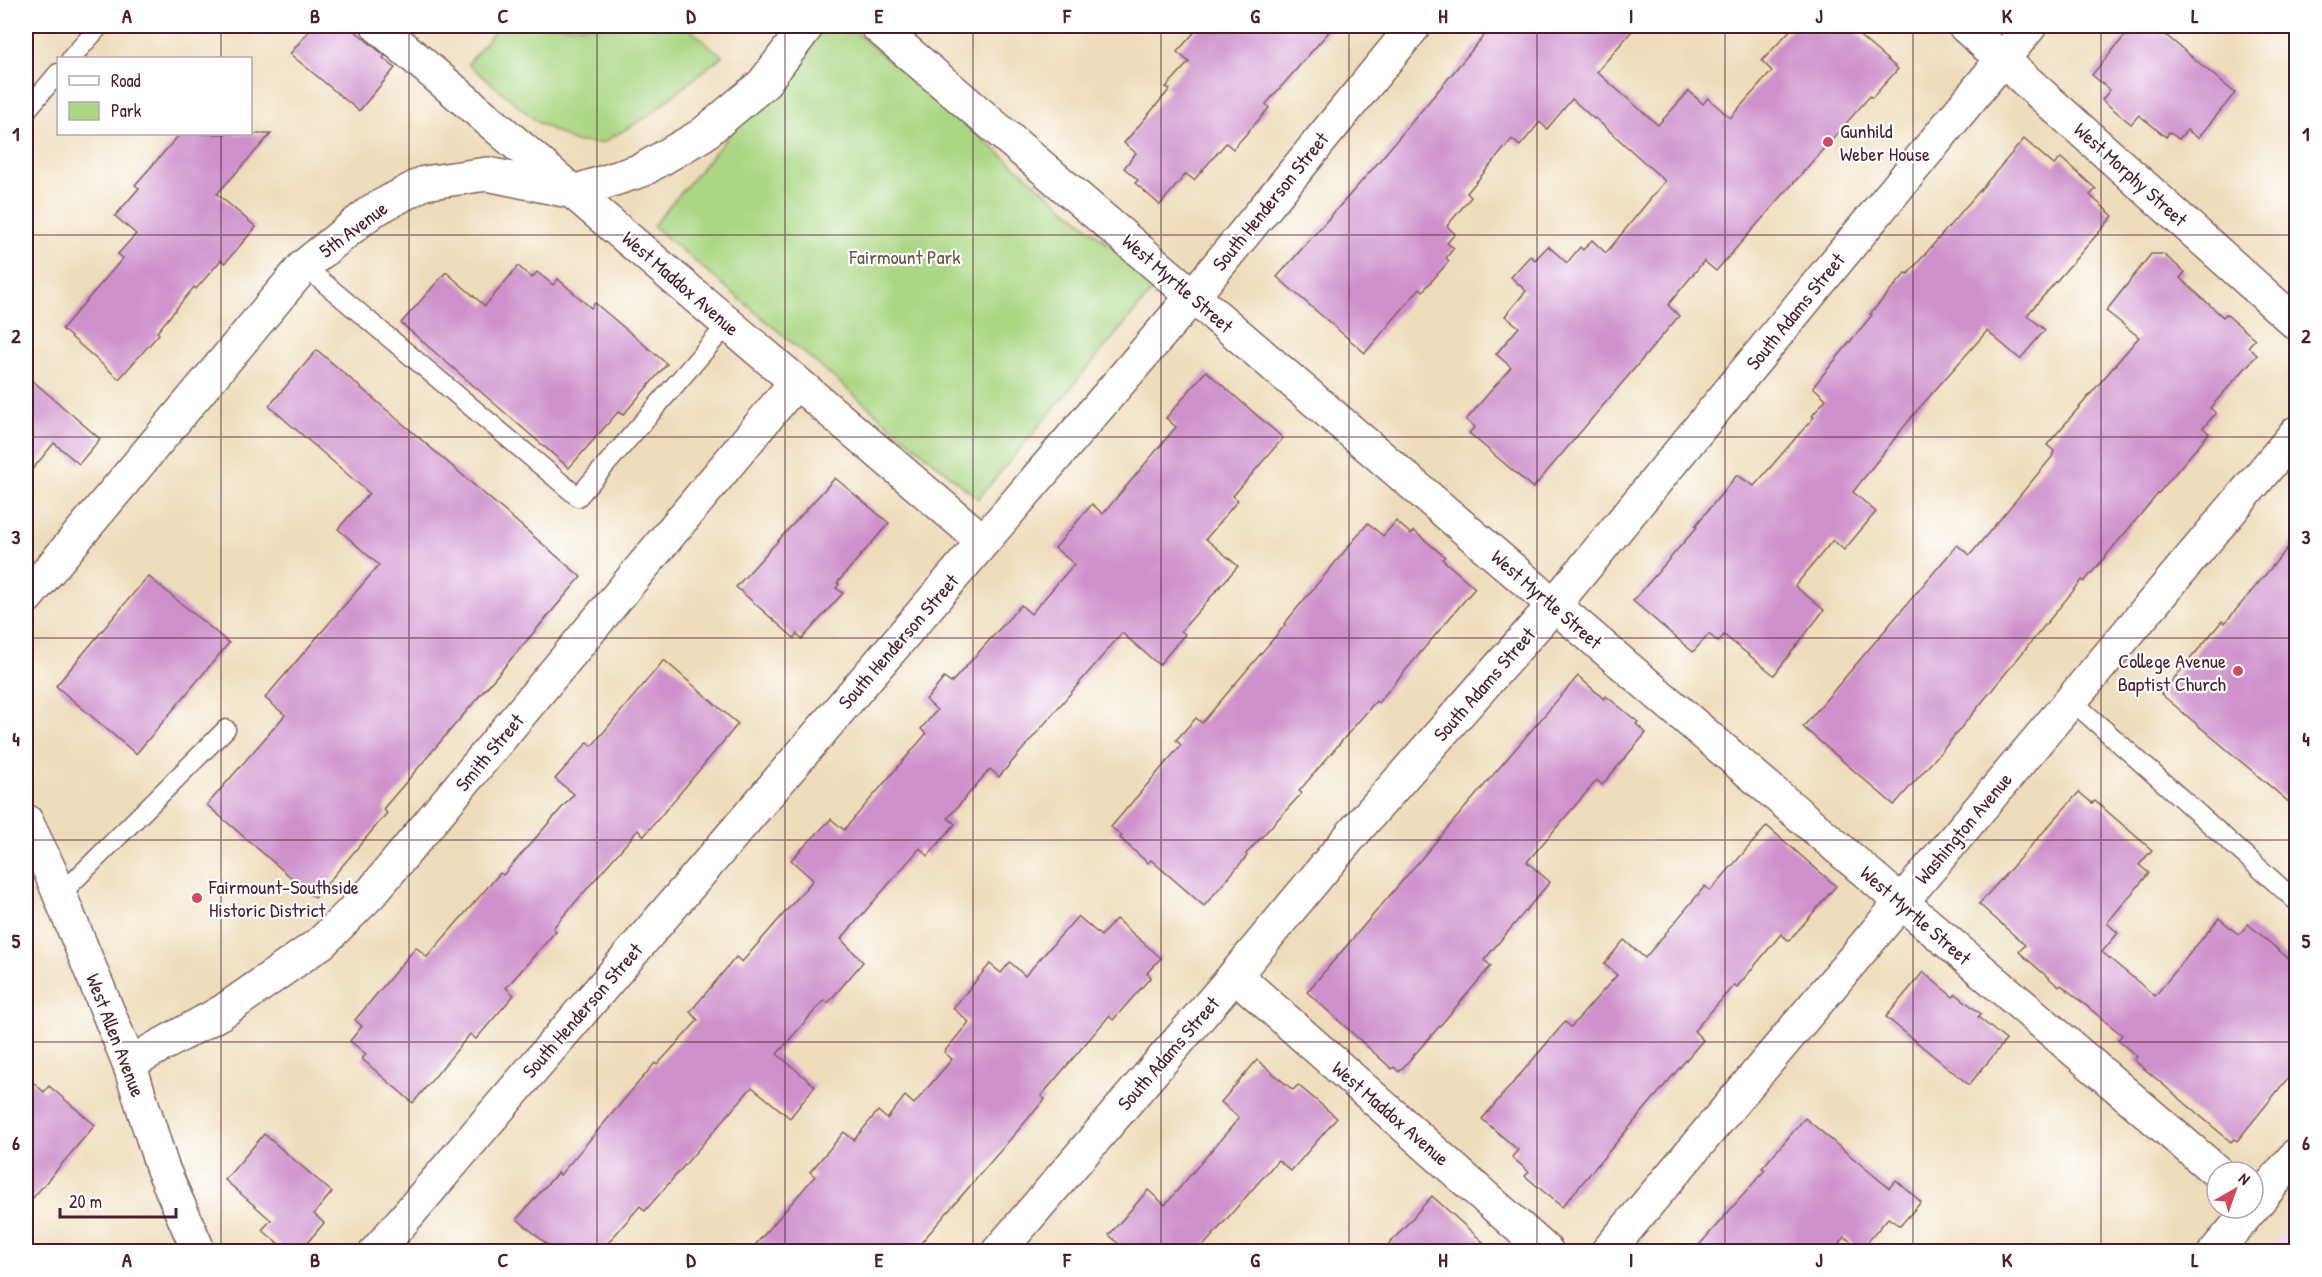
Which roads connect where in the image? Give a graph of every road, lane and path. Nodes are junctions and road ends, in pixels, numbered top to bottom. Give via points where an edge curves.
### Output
1 (100, 26) edge
2 (378, 26) edge
3 (807, 26) edge
4 (878, 26) edge
5 (1414, 26) edge
6 (1965, 26) edge
7 (2030, 26) edge
8 (72, 57) edge
9 (2003, 58) junction
10 (57, 74) edge
11 (26, 111) edge
12 (574, 192) junction
13 (304, 266) junction
14 (1193, 296) junction
15 (2296, 323) edge
16 (728, 324) junction
17 (796, 382) junction
18 (2296, 433) edge
19 (983, 542) junction
20 (26, 598) edge
21 (1554, 604) junction
22 (2072, 700) junction
23 (226, 729) dead end
24 (26, 821) edge
25 (60, 896) junction
26 (2296, 901) edge
27 (1901, 903) junction
28 (1234, 975) junction
29 (129, 1063) junction
30 (2296, 1155) edge
31 (2205, 1162) edge
32 (2265, 1192) edge
33 (2241, 1220) edge
34 (199, 1251) edge
35 (376, 1251) edge
36 (998, 1251) edge
37 (1547, 1251) edge
38 (1607, 1251) edge
39 (2215, 1251) edge

1 - 8 lane
2 - 12 street, West Maddox Avenue
3 - 12 street, 5th Avenue via 763,84 702,135 642,170
4 - 14 street, West Myrtle Street
5 - 14 street, South Henderson Street
6 - 9 street, West Morphy Street
7 - 9 street, South Adams Street
9 - 15 street, West Morphy Street
9 - 21 street, South Adams Street
10 - 11 lane
12 - 13 street, 5th Avenue via 487,174 423,183 372,211
12 - 16 street, West Maddox Avenue
13 - 16 lane via 578,497
13 - 20 street, 5th Avenue
14 - 19 street, South Henderson Street
14 - 21 street, West Myrtle Street
16 - 17 street, West Maddox Avenue
17 - 19 street, West Maddox Avenue
17 - 29 street, Smith Street via 356,909 322,942 222,1012
18 - 22 street, Washington Avenue
19 - 35 street, South Henderson Street
21 - 27 street, West Myrtle Street
21 - 28 street, South Adams Street
22 - 26 lane
22 - 27 street, Washington Avenue
23 - 25 lane
24 - 25 street, West Allen Avenue
25 - 29 street, West Allen Avenue
27 - 31 street, West Myrtle Street
27 - 38 street, Washington Avenue
28 - 36 street, South Adams Street
28 - 37 street, West Maddox Avenue
29 - 34 street, West Allen Avenue via 162,1167
30 - 32 street
33 - 39 street

